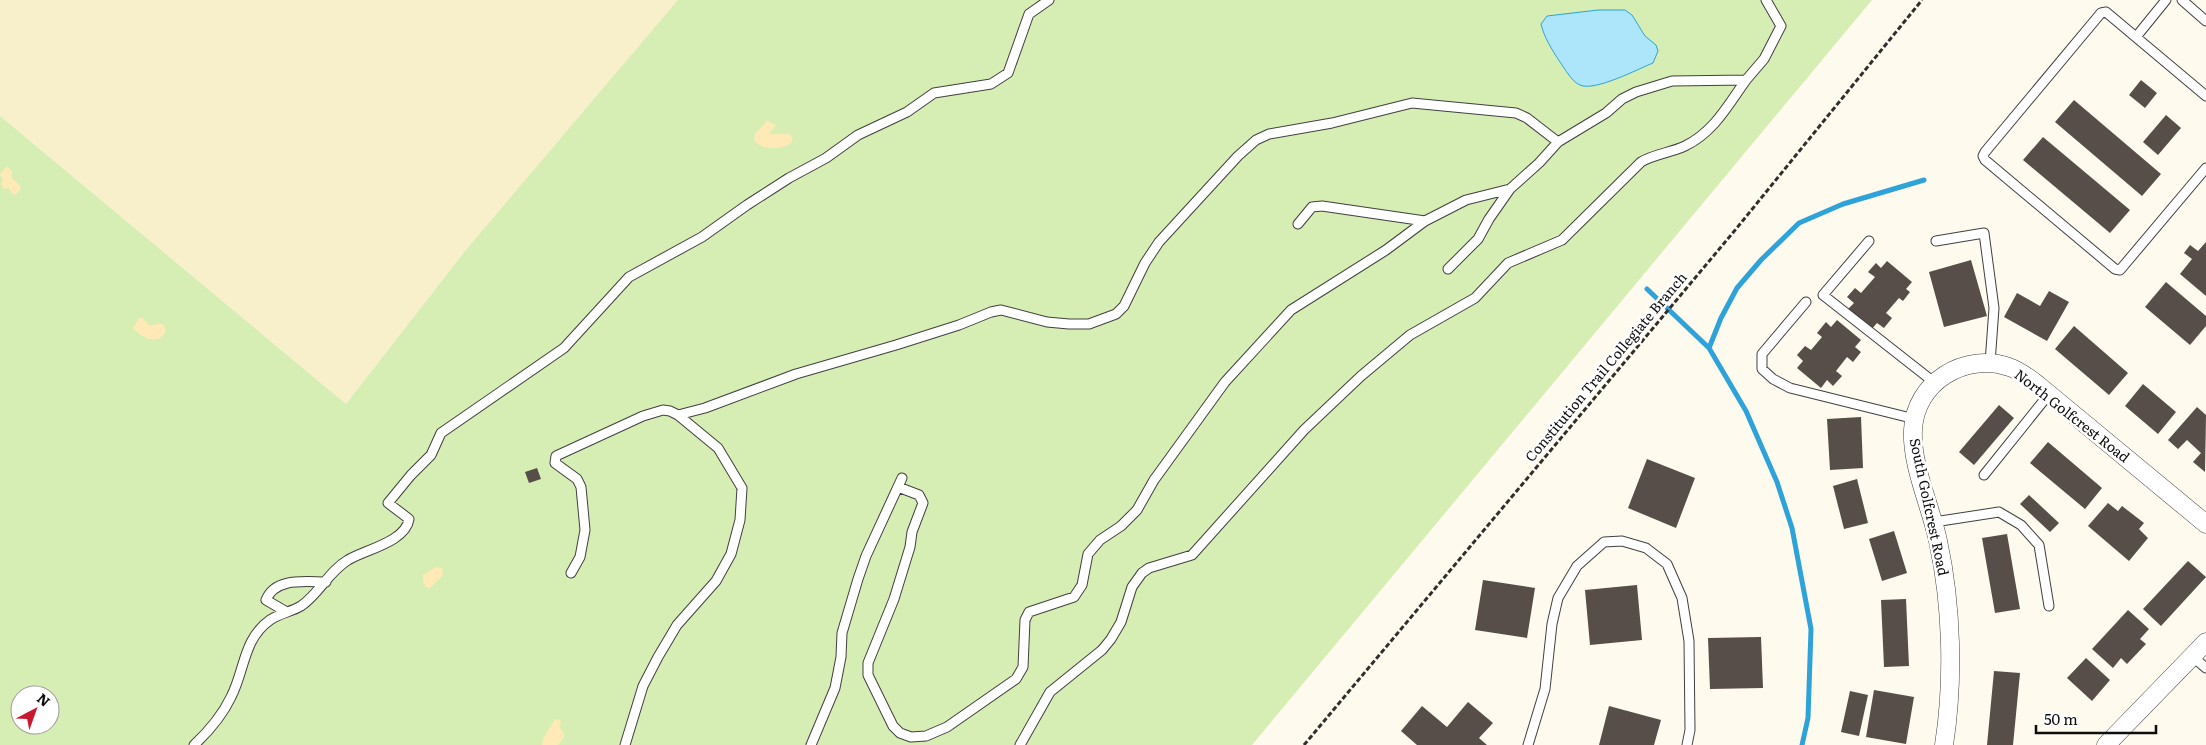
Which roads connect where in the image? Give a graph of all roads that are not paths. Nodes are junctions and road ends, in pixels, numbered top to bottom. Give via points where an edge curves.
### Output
1 (1049, 0) edge
2 (1766, 0) edge
3 (2166, 0) edge
4 (2182, 0) edge
5 (2206, 21) edge
6 (2136, 37) junction
7 (1746, 80) junction
8 (2206, 96) edge
9 (1562, 140) junction
10 (2206, 168) edge
11 (1510, 188) junction
12 (1425, 220) junction
13 (1298, 224) dead end
14 (1869, 241) dead end
15 (1936, 241) dead end
16 (1448, 269) dead end
17 (1806, 302) dead end
18 (1990, 363) junction
19 (1931, 387) junction
20 (2049, 394) junction
21 (678, 415) junction
22 (1915, 419) junction
23 (1984, 474) dead end
24 (902, 478) dead end
25 (898, 487) junction
26 (1934, 522) junction
27 (2206, 524) edge
28 (572, 573) dead end
29 (326, 582) junction
30 (2049, 606) dead end
31 (285, 611) junction
32 (2206, 642) edge
33 (2192, 656) junction
34 (2206, 668) edge
35 (194, 745) edge
36 (625, 745) edge
37 (812, 745) edge
38 (1020, 745) edge
39 (1528, 745) edge
40 (1687, 745) edge
41 (1944, 745) edge
42 (2106, 745) edge

1 - 29 lane via 1029,14 1008,72 991,84 934,93 906,112 858,135 702,237 629,277 564,348 441,432 431,455 388,503 409,519 408,524 398,536 339,566
2 - 7 lane via 1781,26 1764,59
3 - 6 lane
4 - 5 lane
6 - 8 lane
6 - 10 lane via 2106,12 2101,13 1985,152 1985,160 2120,270
7 - 9 lane via 1690,80 1659,84 1622,99 1587,126
7 - 38 lane via 1720,118 1698,138 1670,153 1650,156 1641,162 1562,240 1508,263 1475,298 1410,336 1361,376 1304,430 1192,555 1142,573 1111,639 1050,692
9 - 11 lane
9 - 21 lane via 1516,113 1412,103 1332,123 1269,134 1256,140 1238,156 1159,242 1124,306 1116,314 1089,324 1069,324 1001,310 796,374
11 - 12 lane via 1466,200
11 - 16 lane via 1478,239
12 - 13 lane via 1322,206 1312,207
12 - 25 lane via 1386,250 1291,310 1225,382 1154,480 1137,510 1088,554 1082,585 1074,597 1029,612 1025,620 1023,667 1016,679 947,726 926,736 911,737 893,726 868,675 868,663 894,599 922,503 919,495
14 - 19 lane via 1823,294
15 - 18 lane via 1984,233 1994,308
17 - 22 lane via 1762,354 1762,369 1790,388
18 - 19 street, North Golfcrest Road via 1962,366 1950,371
18 - 20 street, North Golfcrest Road via 2016,370
19 - 22 street, South Golfcrest Road
20 - 23 lane
20 - 27 street, North Golfcrest Road
21 - 28 lane via 663,410 643,416 555,458 557,466 577,479 581,487 585,530 580,557
21 - 36 lane via 711,441 727,460 742,488 740,520 724,568 701,600 677,625 643,686
22 - 26 street, South Golfcrest Road via 1915,452
24 - 25 lane
25 - 37 lane via 858,579 842,633 835,688
26 - 30 lane via 1999,512 2021,525 2039,545
26 - 41 street, South Golfcrest Road via 1949,622 1949,711
29 - 31 lane via 301,606
29 - 31 lane via 282,584 273,588 266,600
31 - 35 lane via 255,634 245,652 232,696 220,717
32 - 33 street
33 - 34 lane
33 - 42 street
39 - 40 lane via 1546,689 1552,624 1558,598 1577,566 1604,542 1622,540 1646,548 1667,564 1682,598 1689,642 1690,730

